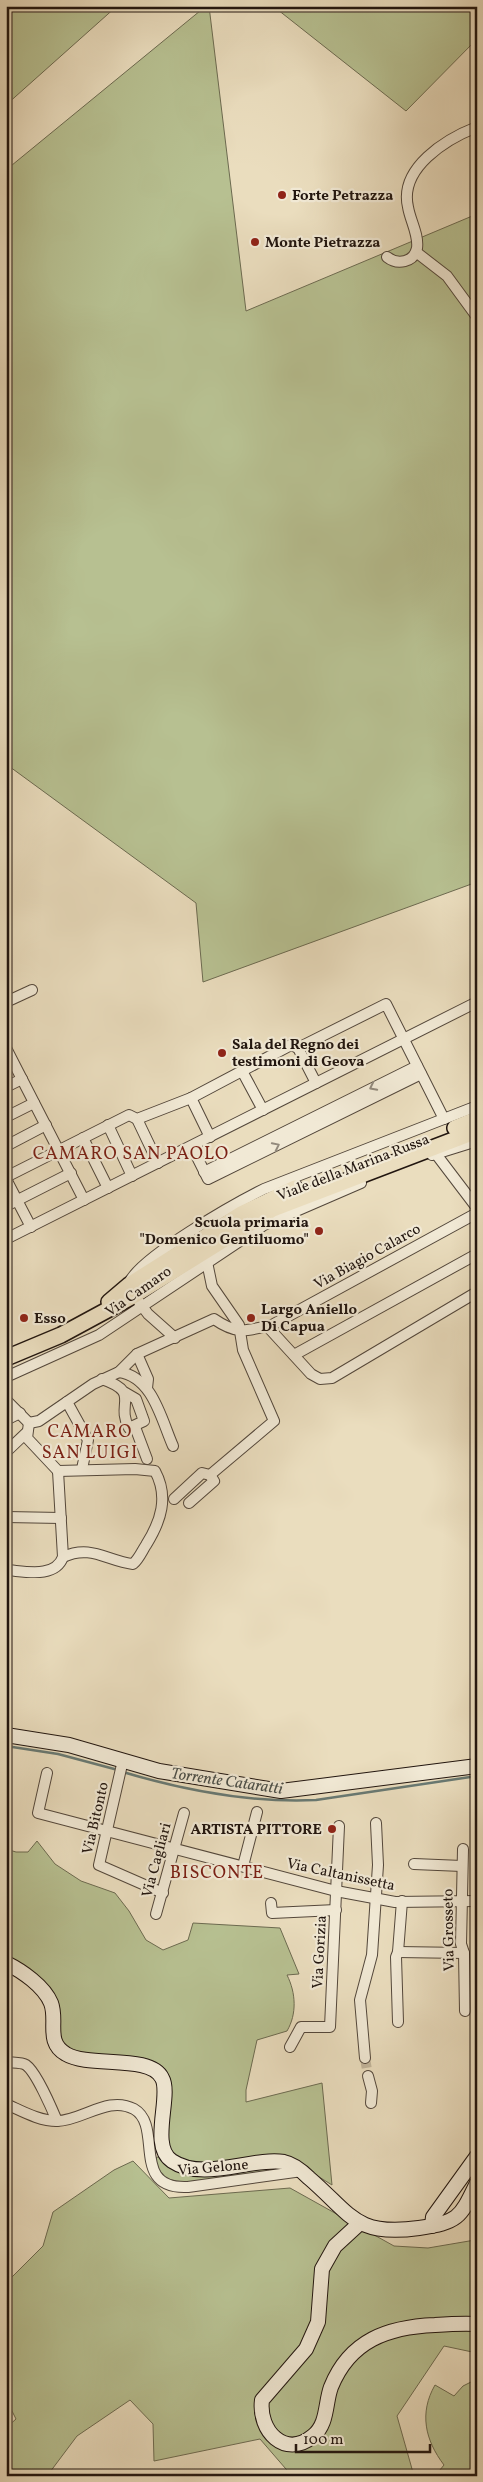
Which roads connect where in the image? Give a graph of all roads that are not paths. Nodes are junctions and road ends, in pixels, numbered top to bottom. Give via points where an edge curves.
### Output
1 (477, 127) edge
2 (416, 252) junction
3 (387, 257) dead end
4 (477, 317) edge
5 (32, 990) dead end
6 (6, 1002) edge
7 (477, 1002) edge
8 (403, 1038) junction
9 (298, 1048) junction
10 (8, 1054) edge
11 (419, 1070) junction
12 (242, 1071) junction
13 (22, 1079) junction
14 (316, 1083) junction
15 (6, 1087) edge
16 (191, 1098) junction
17 (34, 1103) junction
18 (477, 1106) edge
19 (262, 1110) junction
20 (6, 1117) edge
21 (137, 1119) junction
22 (444, 1119) junction
23 (477, 1119) edge
24 (46, 1125) junction
25 (108, 1126) junction
26 (477, 1131) edge
27 (210, 1137) junction
28 (83, 1138) junction
29 (477, 1141) edge
30 (6, 1146) edge
31 (192, 1147) junction
32 (59, 1150) junction
33 (436, 1154) junction
34 (158, 1163) junction
35 (70, 1173) junction
36 (132, 1176) junction
37 (6, 1178) edge
38 (108, 1188) junction
39 (84, 1200) junction
40 (17, 1201) junction
41 (6, 1206) edge
42 (477, 1208) edge
43 (477, 1213) edge
44 (31, 1227) junction
45 (6, 1239) edge
46 (477, 1254) edge
47 (207, 1262) junction
48 (477, 1292) edge
49 (135, 1296) junction
50 (270, 1327) junction
51 (241, 1330) junction
52 (175, 1338) junction
53 (137, 1354) junction
54 (294, 1355) junction
55 (6, 1358) edge
56 (120, 1372) junction
57 (6, 1377) edge
58 (102, 1379) junction
59 (147, 1388) junction
60 (124, 1392) junction
61 (6, 1400) edge
62 (67, 1402) junction
63 (20, 1413) junction
64 (6, 1420) edge
65 (137, 1426) junction
66 (28, 1428) junction
67 (173, 1446) dead end
68 (6, 1452) edge
69 (148, 1459) dead end
70 (82, 1469) junction
71 (58, 1471) junction
72 (210, 1475) junction
73 (174, 1499) dead end
74 (189, 1503) dead end
75 (6, 1516) edge
76 (61, 1518) junction
77 (63, 1557) junction
78 (6, 1570) edge
79 (6, 1735) edge
80 (122, 1763) junction
81 (477, 1766) edge
82 (47, 1773) dead end
83 (257, 1812) dead end
84 (184, 1813) dead end
85 (376, 1823) dead end
86 (339, 1826) dead end
87 (107, 1832) junction
88 (174, 1849) junction
89 (463, 1849) dead end
90 (414, 1864) dead end
91 (242, 1866) junction
92 (462, 1866) junction
93 (336, 1891) junction
94 (164, 1893) junction
95 (374, 1899) junction
96 (402, 1901) junction
97 (462, 1901) junction
98 (477, 1901) edge
99 (271, 1903) dead end
100 (336, 1910) junction
101 (156, 1914) dead end
102 (398, 1952) junction
103 (464, 1953) junction
104 (6, 1963) edge
105 (465, 2011) dead end
106 (398, 2022) dead end
107 (290, 2047) dead end
108 (365, 2058) tunnel mouth
109 (6, 2062) edge
110 (368, 2076) tunnel mouth
111 (370, 2103) dead end
112 (6, 2104) edge
113 (57, 2121) junction
114 (477, 2156) edge
115 (302, 2171) junction
116 (477, 2183) edge
117 (360, 2223) junction
118 (432, 2226) junction
119 (477, 2324) edge

1 - 2 street via 440,146 409,182 407,199
2 - 3 street via 400,263
2 - 4 street via 447,276
5 - 6 street
7 - 8 street
8 - 9 street via 386,1004
8 - 11 street
8 - 14 street
9 - 12 street via 291,1045
9 - 14 street
10 - 13 street
11 - 22 street
11 - 31 street via 204,1172
12 - 16 street
12 - 19 street
13 - 15 street
13 - 17 street
14 - 19 street
16 - 21 street
16 - 27 street
17 - 20 street
17 - 24 street
18 - 22 street
19 - 27 street
21 - 25 street via 129,1115
21 - 34 street
22 - 49 street via 253,1194 149,1260 132,1276
23 - 49 main road, Viale della Marina Russa via 269,1199 241,1214
24 - 30 street
24 - 32 street
25 - 28 street
25 - 36 street
26 - 49 main road, Viale della Marina Russa via 273,1209
27 - 31 street
28 - 32 street
28 - 38 street
29 - 33 street, Via Camaro
31 - 34 street
32 - 35 street
32 - 37 street
33 - 42 street
33 - 47 street, Via Camaro via 276,1220
34 - 36 street
35 - 39 street
35 - 40 street
36 - 38 street
37 - 40 street
38 - 39 street
39 - 44 street
40 - 41 street
40 - 44 street
43 - 50 street, Via Biagio Calarco
44 - 45 street
46 - 54 street
47 - 49 street, Via Camaro
47 - 51 street via 212,1286
48 - 54 street via 332,1378 316,1377
49 - 52 street via 148,1314
49 - 55 main road, Viale della Marina Russa via 61,1335
49 - 57 street, Via Camaro via 100,1335
50 - 51 street, Via Biagio Calarco
50 - 54 street
51 - 52 street via 230,1330 214,1319
51 - 72 street via 243,1350 274,1421
52 - 53 street
53 - 56 street
53 - 59 street via 148,1379
56 - 58 street
56 - 59 street via 134,1376
58 - 60 street via 118,1385
58 - 62 street
59 - 67 street
60 - 65 street via 126,1422 129,1428
60 - 65 street via 136,1399 144,1420
61 - 63 street
62 - 66 street
62 - 70 street via 88,1440
63 - 64 street
63 - 66 street
65 - 69 street
66 - 68 street
66 - 71 street via 27,1438
70 - 71 street
70 - 77 street via 155,1471 162,1512 134,1564 87,1551
71 - 76 street
72 - 73 street via 202,1473
72 - 74 street via 214,1481
75 - 76 street
76 - 77 street
77 - 78 street via 60,1564 49,1571
79 - 80 street via 69,1745
80 - 81 street via 287,1791
80 - 87 street, Via Bitonto
82 - 87 street, Via Caltanissetta via 38,1813
83 - 91 street
84 - 88 street, Via Cagliari
85 - 95 street via 378,1865
86 - 93 street, Via Gorizia
87 - 88 street, Via Caltanissetta
87 - 94 street, Via Bitonto via 100,1865
88 - 91 street, Via Caltanissetta
88 - 94 street, Via Cagliari
89 - 92 street, Via Grosseto
90 - 92 street
91 - 93 street, Via Caltanissetta
92 - 97 street, Via Grosseto
93 - 95 street, Via Caltanissetta
93 - 100 street, Via Gorizia
94 - 101 street, Via Cagliari
95 - 96 street, Via Caltanissetta
95 - 108 street via 372,1955 360,2000
96 - 97 street, Via Caltanissetta
96 - 102 street
97 - 98 street, Via Caltanissetta
97 - 103 street, Via Grosseto via 461,1944
99 - 100 street via 272,1913
100 - 107 street, Via Gorizia via 330,2027 301,2027
102 - 103 street
102 - 106 street
103 - 105 street, Via Grosseto
104 - 115 street via 48,1996 53,2009 53,2038 62,2052 84,2060 146,2066 160,2074 165,2086 162,2130 171,2161 205,2169 282,2162
109 - 113 street via 28,2068
110 - 111 street via 372,2091
112 - 113 street, Via Gelone
113 - 115 street, Via Gelone via 76,2118 107,2106 123,2105 136,2110 145,2125 152,2167 164,2181 175,2186 188,2187
114 - 118 street via 433,2217
115 - 117 street
116 - 118 street via 461,2214
117 - 118 street via 400,2230
117 - 119 street via 335,2246 324,2263 318,2322 306,2349 262,2400 265,2428 276,2439 293,2444 316,2434 324,2420 337,2375 349,2357 373,2338 412,2326

